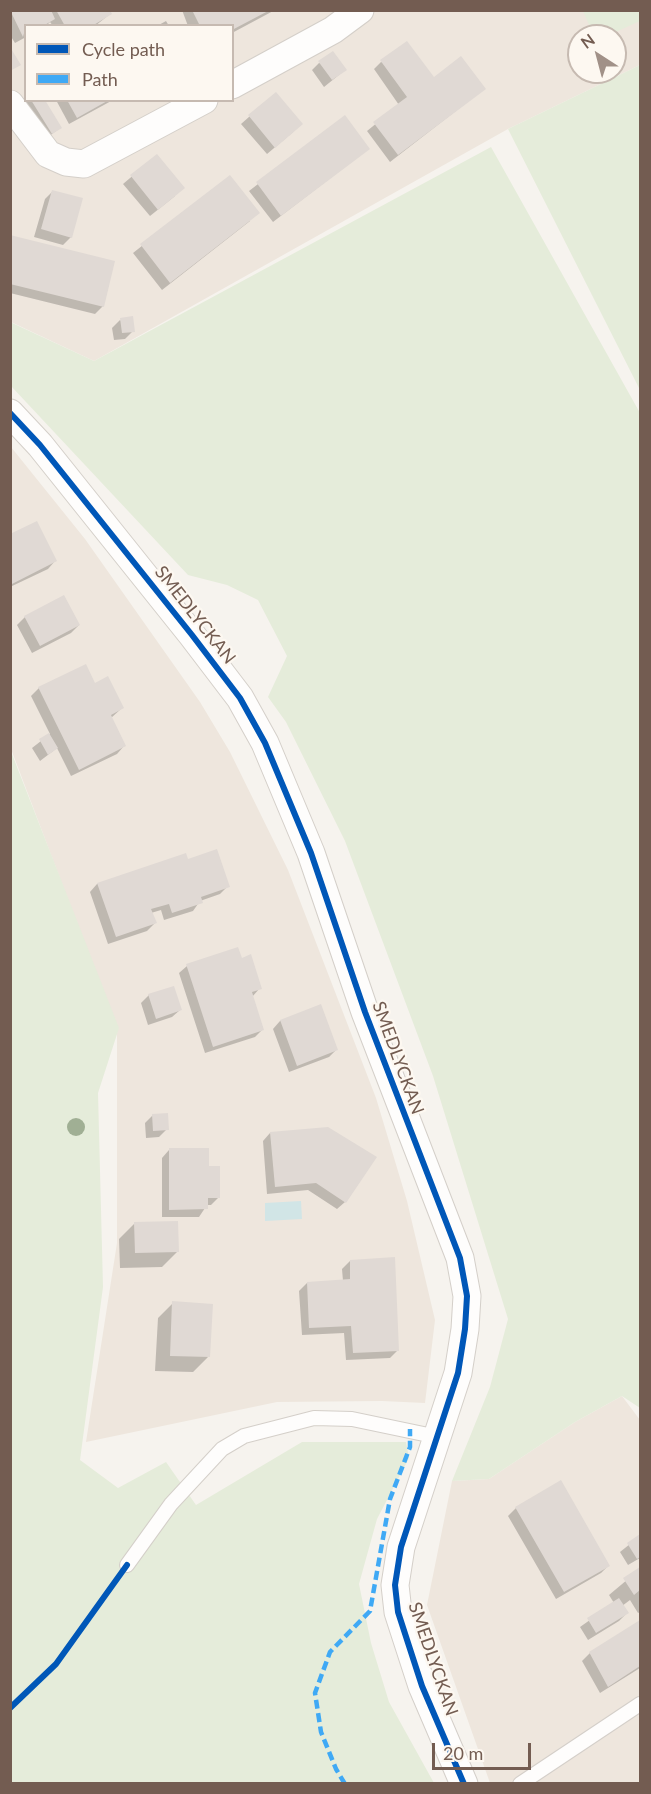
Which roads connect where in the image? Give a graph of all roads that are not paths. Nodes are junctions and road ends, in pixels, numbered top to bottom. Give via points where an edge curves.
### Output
1 (360, 10) edge
2 (234, 84) edge
3 (200, 102) edge
4 (10, 104) edge
5 (10, 413) edge
6 (438, 1437) junction
7 (127, 1565) dead end
8 (640, 1704) edge
9 (464, 1784) edge
10 (520, 1784) edge

1 - 2 street via 333,30
3 - 4 street via 84,164 48,154
5 - 6 street, SMEDLYCKAN via 124,549 240,698 265,742 311,853 365,1012 460,1258 467,1296 465,1329 458,1373
6 - 7 lane via 352,1419 314,1418 244,1436 222,1449 171,1504
6 - 9 street, SMEDLYCKAN via 401,1546 395,1585 398,1612 422,1686
8 - 10 lane

